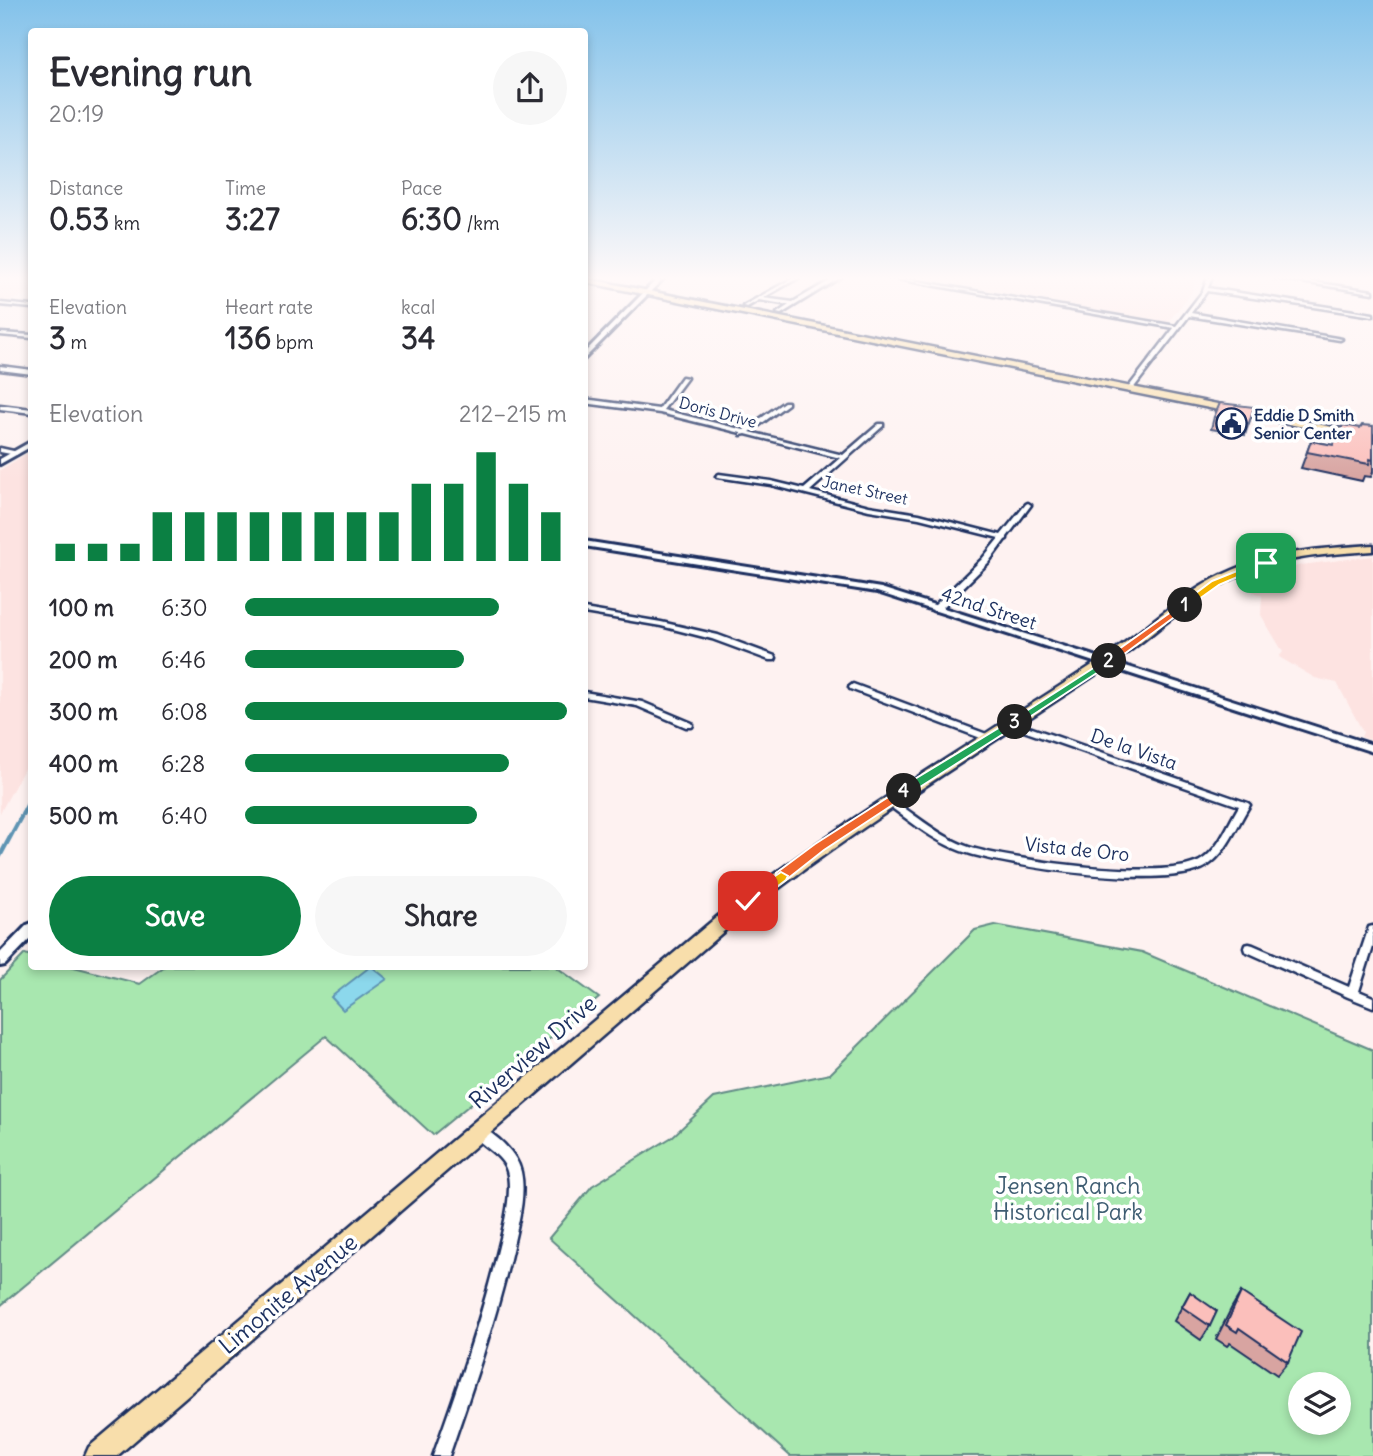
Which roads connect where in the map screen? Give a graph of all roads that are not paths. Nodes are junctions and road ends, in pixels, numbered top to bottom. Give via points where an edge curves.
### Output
1 (926, 345) edge
2 (934, 345) edge
3 (1162, 345) edge
4 (0, 368) edge
5 (28, 372) edge
6 (684, 378) dead end
7 (1133, 386) junction
8 (588, 402) edge
9 (786, 403) dead end
10 (0, 407) edge
11 (28, 410) edge
12 (660, 411) junction
13 (881, 425) dead end
14 (1373, 430) edge
15 (743, 433) junction
16 (1373, 438) edge
17 (28, 446) edge
18 (0, 450) edge
19 (16, 453) junction
20 (843, 457) junction
21 (0, 462) edge
22 (719, 476) dead end
23 (806, 491) junction
24 (1028, 505) dead end
25 (1005, 538) junction
26 (588, 544) edge
27 (1373, 548) edge
28 (936, 609) junction
29 (588, 612) edge
30 (772, 658) dead end
31 (1105, 663) junction
32 (853, 687) dead end
33 (588, 695) edge
34 (1012, 724) junction
35 (689, 725) dead end
36 (989, 738) junction
37 (1373, 749) edge
38 (888, 801) junction
39 (1245, 805) joint
40 (1373, 930) edge
41 (28, 932) edge
42 (1249, 948) dead end
43 (0, 961) edge
44 (1352, 994) junction
45 (1373, 1002) edge
46 (478, 1132) junction
47 (97, 1456) edge
48 (441, 1456) edge

1 - 7 main road
2 - 7 main road
3 - 7 street
4 - 5 street
6 - 12 street
7 - 14 main road
7 - 16 main road
8 - 12 street, Doris Drive
9 - 15 street
10 - 11 street
12 - 15 street, Doris Drive
13 - 20 street
15 - 20 street, Doris Drive
17 - 19 street
18 - 19 street
19 - 21 street
20 - 23 street
22 - 23 street, Janet Street
23 - 25 street, Janet Street
24 - 25 street
25 - 28 street
26 - 28 street, 42nd Street via 855,585
27 - 31 main road, Riverview Drive via 1296,556 1234,573
28 - 31 street, 42nd Street
29 - 30 street via 715,637
31 - 34 main road, Riverview Drive
31 - 37 street, 42nd Street
32 - 36 street
33 - 35 street via 639,704
34 - 36 main road, Riverview Drive
34 - 39 street, De la Vista
36 - 38 main road, Riverview Drive
38 - 39 street, Vista de Oro via 964,849 993,858 1170,874 1198,867 1217,854
38 - 46 main road, Riverview Drive via 748,901
40 - 44 street
41 - 43 street
42 - 44 street
44 - 45 street
46 - 47 main road, Limonite Avenue
46 - 48 street, Riverview Drive via 502,1152 514,1171 512,1217 470,1373

